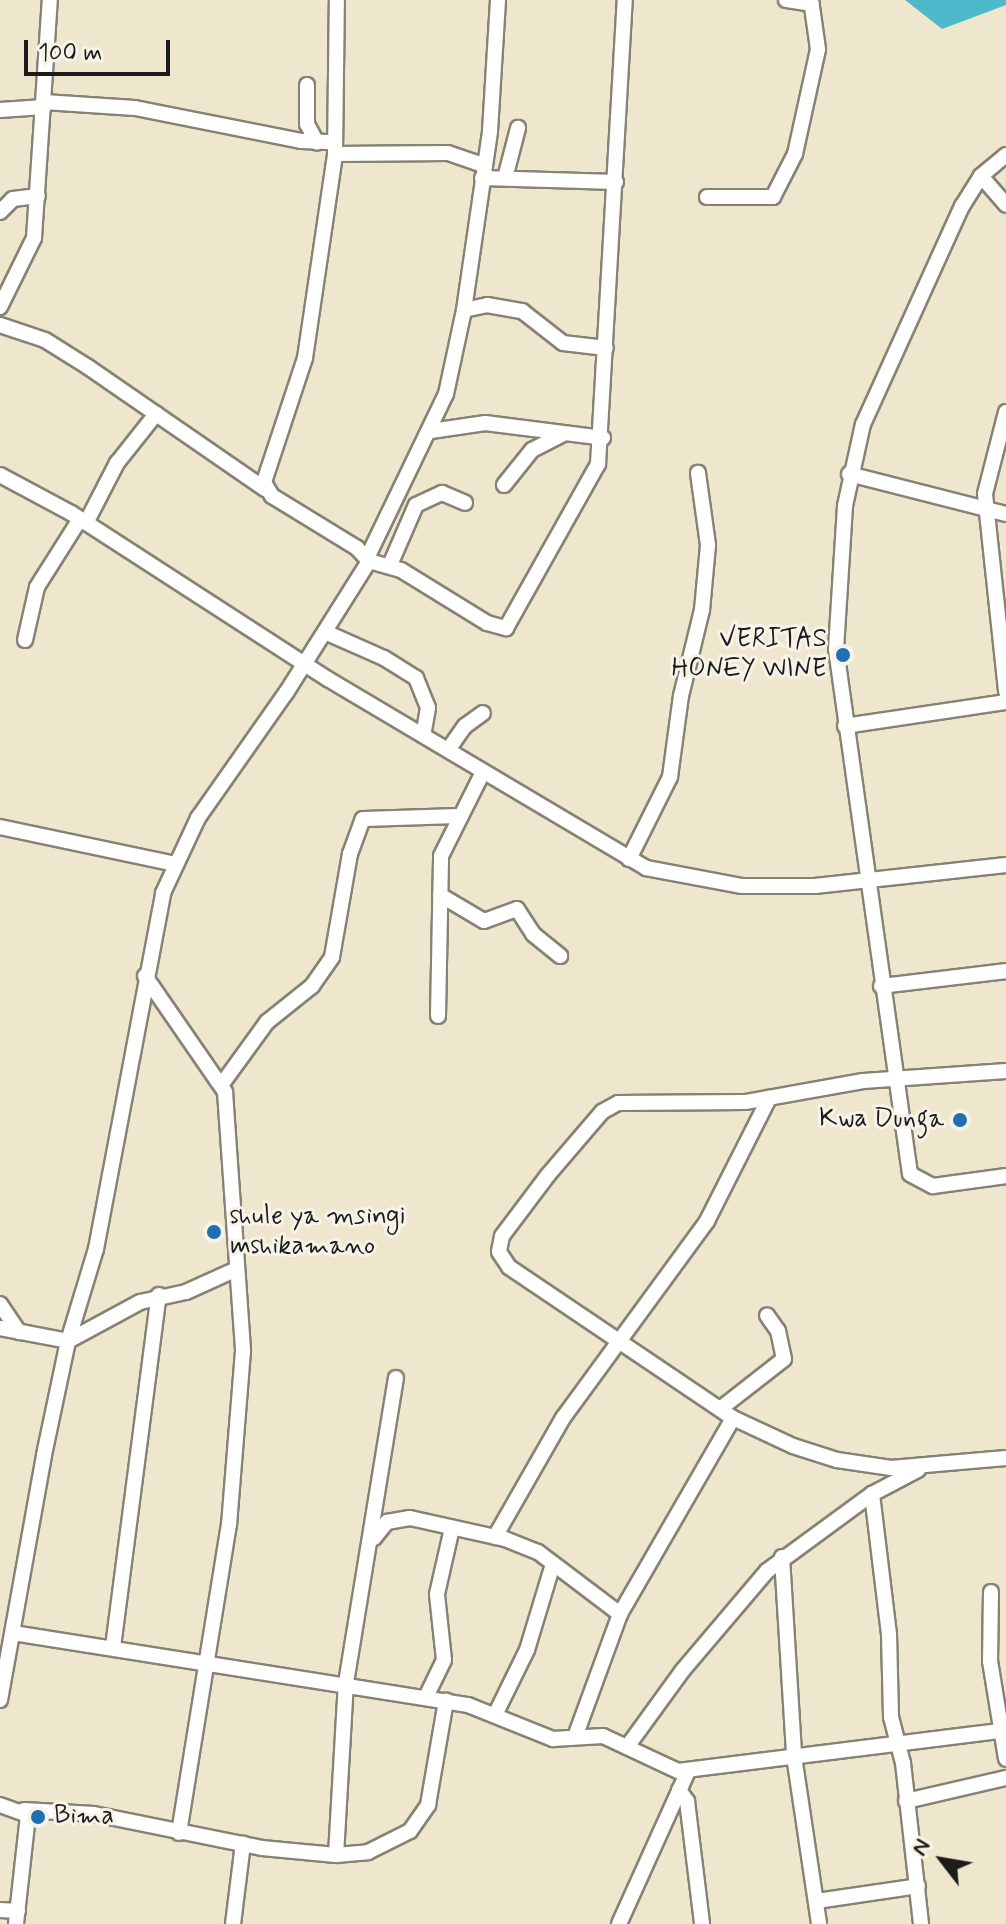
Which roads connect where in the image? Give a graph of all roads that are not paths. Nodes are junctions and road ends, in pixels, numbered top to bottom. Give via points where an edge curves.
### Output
1 (50, 0) edge
2 (337, 0) edge
3 (498, 0) edge
4 (625, 0) edge
5 (786, 0) edge
6 (811, 2) edge
7 (307, 85) dead end
8 (44, 104) junction
9 (0, 110) edge
10 (518, 128) dead end
11 (317, 143) junction
12 (335, 148) junction
13 (1006, 155) edge
14 (484, 172) junction
15 (981, 176) junction
16 (505, 178) junction
17 (616, 182) junction
18 (38, 196) junction
19 (707, 197) dead end
20 (1006, 205) edge
21 (0, 212) edge
22 (0, 307) edge
23 (464, 310) junction
24 (0, 325) edge
25 (606, 348) junction
26 (1006, 412) edge
27 (156, 414) junction
28 (431, 431) junction
29 (565, 433) junction
30 (603, 438) junction
31 (698, 473) dead end
32 (849, 474) junction
33 (0, 475) edge
34 (504, 485) dead end
35 (265, 489) junction
36 (465, 503) dead end
37 (988, 511) junction
38 (1006, 514) edge
39 (83, 521) junction
40 (368, 559) junction
41 (390, 565) junction
42 (325, 632) junction
43 (25, 640) dead end
44 (305, 663) junction
45 (1002, 697) edge
46 (483, 713) dead end
47 (845, 726) junction
48 (423, 735) junction
49 (448, 750) junction
50 (483, 772) junction
51 (459, 816) junction
52 (0, 827) edge
53 (629, 859) junction
54 (175, 864) junction
55 (1006, 865) edge
56 (866, 879) junction
57 (440, 895) junction
58 (560, 956) dead end
59 (1006, 971) edge
60 (145, 976) junction
61 (881, 986) junction
62 (438, 1016) dead end
63 (1006, 1071) edge
64 (895, 1078) junction
65 (222, 1084) junction
66 (769, 1098) junction
67 (1006, 1176) edge
68 (237, 1269) junction
69 (159, 1295) junction
70 (0, 1304) edge
71 (76, 1315) junction
72 (767, 1315) dead end
73 (103, 1325) junction
74 (0, 1328) edge
75 (19, 1332) junction
76 (622, 1340) junction
77 (68, 1341) junction
78 (396, 1378) dead end
79 (720, 1409) junction
80 (733, 1418) junction
81 (1006, 1458) edge
82 (924, 1466) junction
83 (872, 1494) junction
84 (452, 1528) junction
85 (495, 1537) junction
86 (373, 1540) junction
87 (782, 1557) junction
88 (552, 1567) junction
89 (991, 1592) dead end
90 (620, 1614) junction
91 (13, 1633) junction
92 (113, 1647) junction
93 (208, 1663) junction
94 (346, 1683) junction
95 (1, 1694) edge
96 (426, 1697) junction
97 (446, 1701) junction
98 (496, 1713) junction
99 (1002, 1731) edge
100 (575, 1737) junction
101 (898, 1745) junction
102 (627, 1747) junction
103 (794, 1756) junction
104 (1006, 1759) edge
105 (688, 1771) junction
106 (1006, 1778) edge
107 (679, 1790) junction
108 (906, 1801) junction
109 (0, 1805) edge
110 (24, 1810) junction
111 (689, 1830) junction
112 (179, 1833) junction
113 (660, 1834) junction
114 (243, 1844) junction
115 (336, 1855) junction
116 (918, 1886) junction
117 (817, 1901) junction
118 (0, 1910) edge
119 (17, 1918) edge
120 (233, 1924) edge
121 (619, 1924) edge
122 (702, 1924) edge
123 (819, 1924) edge
124 (921, 1924) edge

1 - 8 street
2 - 12 street
3 - 14 street
4 - 17 street
5 - 6 street
6 - 19 street via 818,49 795,154 773,197
7 - 11 street via 307,124
8 - 9 street
8 - 11 street via 135,108
8 - 18 street
10 - 16 street
11 - 12 street
12 - 14 street via 448,153
12 - 35 street via 305,358
13 - 15 street
14 - 16 street
14 - 23 street
15 - 20 street
15 - 32 street via 887,364
16 - 17 street
17 - 25 street
18 - 21 street via 13,199
18 - 22 street via 28,255
23 - 25 street via 487,305 522,311 563,343
23 - 28 street via 445,399
24 - 27 street via 45,340
25 - 30 street
26 - 37 street via 987,471
27 - 35 street
27 - 39 street via 117,463
28 - 29 street via 470,423
28 - 40 street
29 - 30 street
29 - 34 street via 532,450
30 - 41 street via 582,496 506,628 487,623
31 - 53 street via 708,545 702,610 681,696 670,777
32 - 37 street
32 - 47 street via 836,624
33 - 39 street
35 - 40 street
36 - 41 street via 442,493 416,505
37 - 38 street
37 - 45 street
39 - 43 street via 37,587
39 - 44 street
40 - 41 street
40 - 42 street
42 - 44 street
42 - 48 street via 416,678 428,708
44 - 48 street
44 - 54 street via 198,818
45 - 47 street
46 - 49 street via 465,726
47 - 56 street
48 - 49 street
49 - 50 street
50 - 51 street
50 - 53 street
51 - 57 street via 441,856
51 - 65 street via 363,819 350,854 332,957 312,986 266,1023
52 - 54 street
53 - 56 street via 659,873 742,886 815,886
54 - 60 street via 153,927
55 - 56 street
56 - 61 street
57 - 58 street via 484,921 517,909 533,934
57 - 62 street
59 - 61 street
60 - 65 street
60 - 71 street via 96,1249
61 - 64 street
63 - 64 street
64 - 66 street
64 - 67 street via 914,1178 933,1186
65 - 68 street
66 - 76 street via 707,1221
66 - 76 street via 624,1102 606,1109 502,1236 499,1252 504,1263
68 - 69 street via 186,1292
68 - 93 street via 243,1380
69 - 73 street
69 - 92 street
70 - 75 street
71 - 73 street
71 - 77 street
72 - 79 street via 778,1331 784,1359
73 - 77 street
74 - 75 street
75 - 77 street
76 - 79 street
76 - 85 street via 563,1418
77 - 91 street
78 - 86 street
79 - 80 street
80 - 82 street via 818,1455 863,1466
80 - 90 street
81 - 82 street
82 - 83 street
83 - 87 street
83 - 101 street via 889,1634 891,1717
84 - 85 street
84 - 86 street via 395,1520
84 - 96 street via 437,1594 444,1660
85 - 88 street via 534,1549
86 - 94 street
87 - 102 street via 743,1595
87 - 103 street
88 - 90 street
88 - 98 street via 527,1650
89 - 99 street via 990,1661
90 - 100 street
91 - 92 street
91 - 95 street
92 - 93 street
93 - 94 street
93 - 112 street
94 - 96 street
94 - 115 street
96 - 97 street
97 - 98 street
97 - 115 street via 433,1787 418,1822 387,1846
98 - 100 street via 553,1739
99 - 101 street
99 - 104 street
100 - 102 street via 596,1735
101 - 103 street
101 - 108 street
102 - 105 street via 669,1769
103 - 105 street
103 - 117 street
105 - 107 street
106 - 108 street
107 - 111 street via 686,1798
107 - 113 street
108 - 116 street
109 - 110 street
110 - 112 street via 94,1814
110 - 119 street via 28,1819
111 - 113 street
111 - 122 street
112 - 114 street
113 - 121 street
114 - 115 street
114 - 120 street
116 - 117 street
116 - 124 street
117 - 123 street
118 - 119 street

